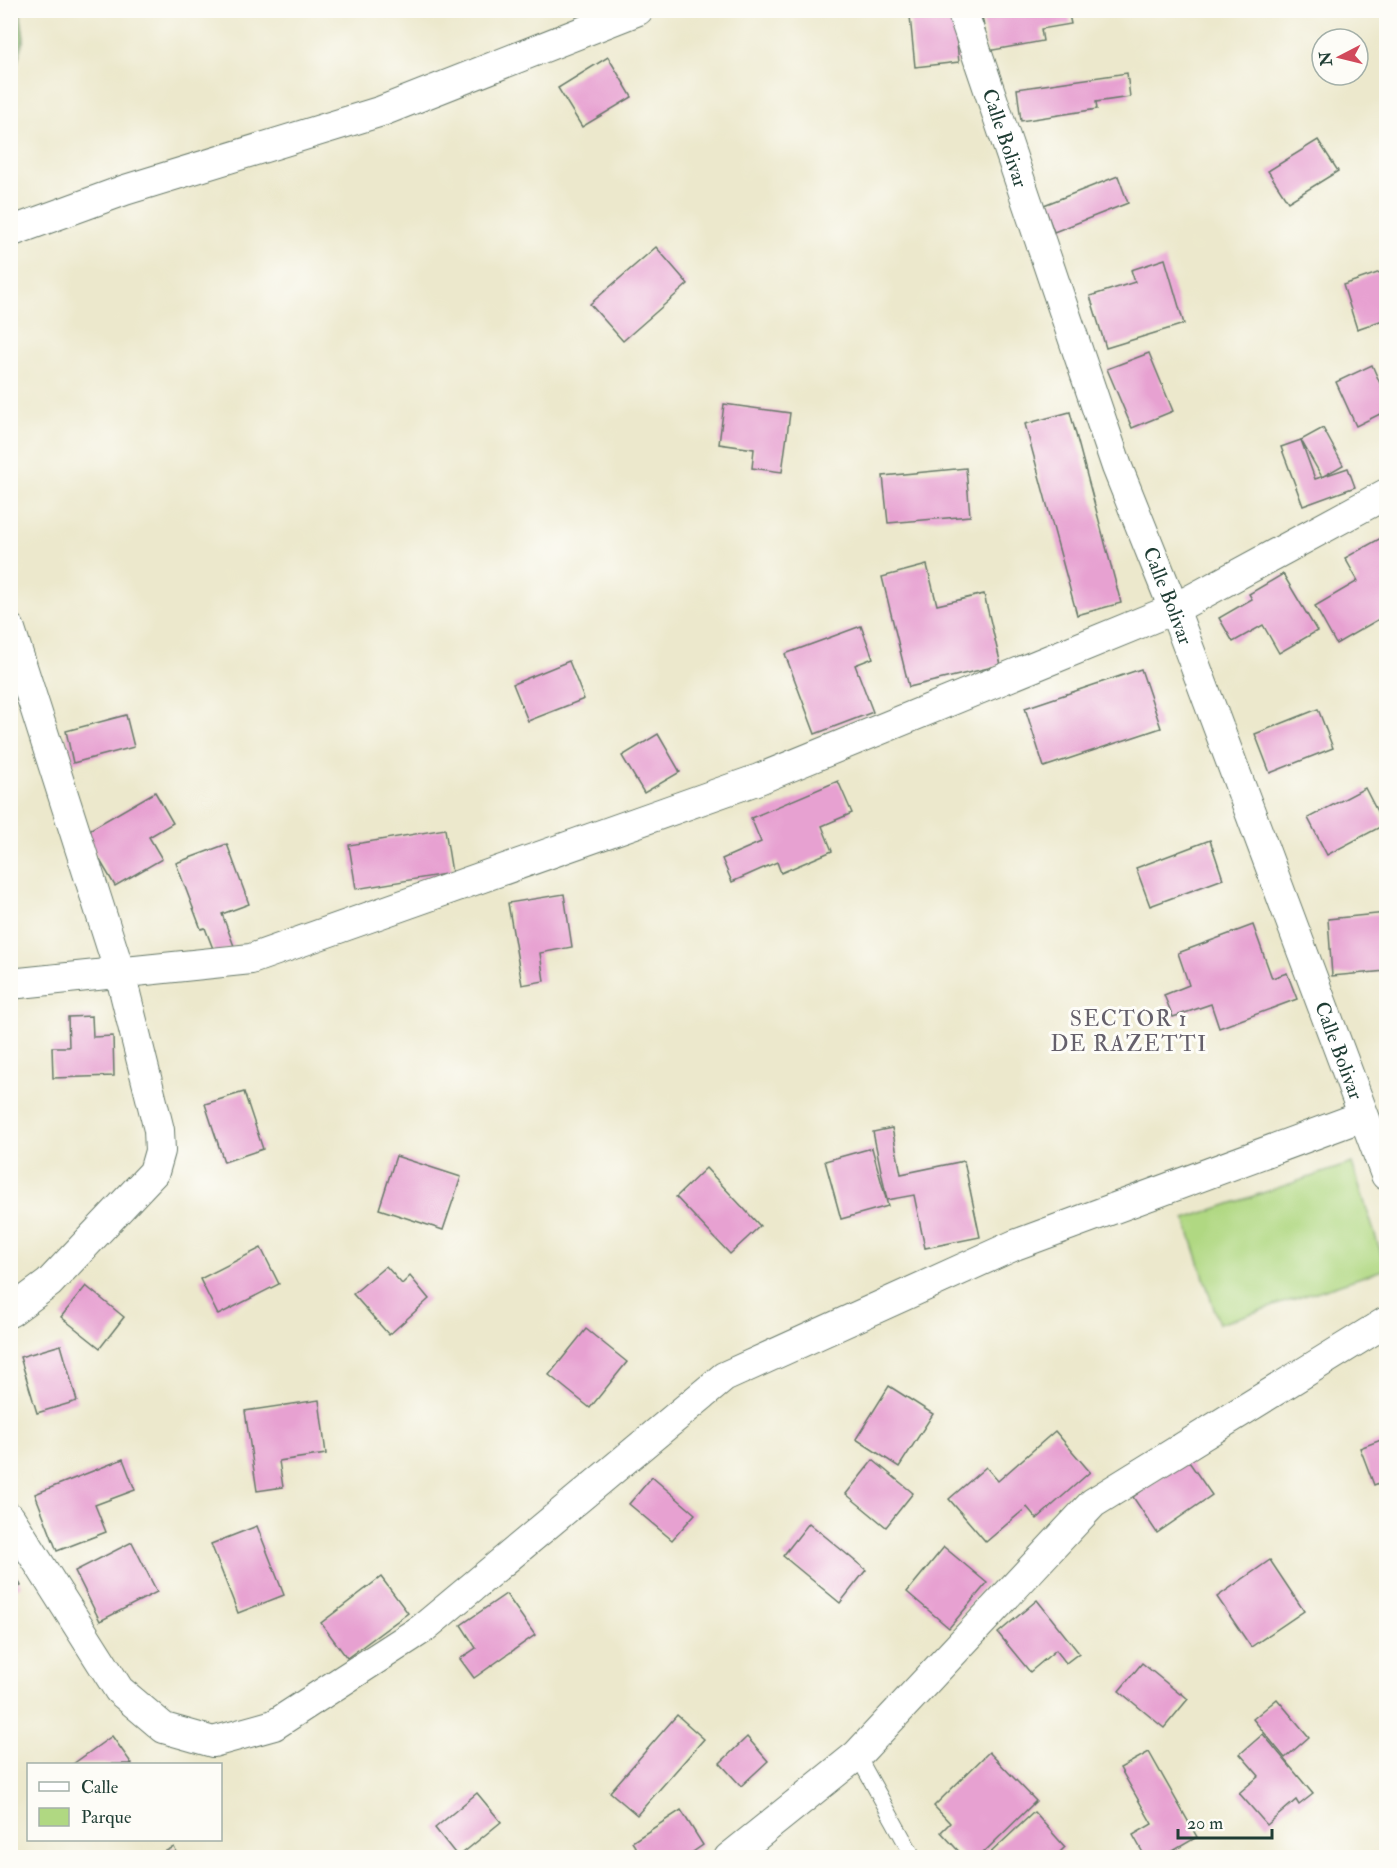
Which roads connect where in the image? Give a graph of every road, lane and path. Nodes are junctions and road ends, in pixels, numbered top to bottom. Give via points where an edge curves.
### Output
1 (638, 10) edge
2 (962, 10) edge
3 (10, 232) edge
4 (1386, 494) edge
5 (1174, 609) junction
6 (10, 630) edge
7 (120, 973) junction
8 (10, 984) edge
9 (1373, 1123) edge
10 (1386, 1175) edge
11 (10, 1312) edge
12 (1386, 1322) edge
13 (10, 1518) edge
14 (857, 1755) junction
15 (729, 1857) edge
16 (914, 1857) edge

1 - 3 street via 382,111 125,190
2 - 5 street, Calle Bolivar via 1117,467
4 - 5 street
5 - 7 street via 759,779 251,959
5 - 9 street, Calle Bolivar via 1315,982
6 - 7 street
7 - 8 street
7 - 11 street via 159,1130 160,1151 154,1172 49,1283
9 - 10 street, Calle Bolivar
9 - 13 street via 1015,1245 724,1377 422,1629 264,1728 213,1742 164,1728 119,1690
12 - 14 street via 1093,1503
14 - 15 street
14 - 16 lane

